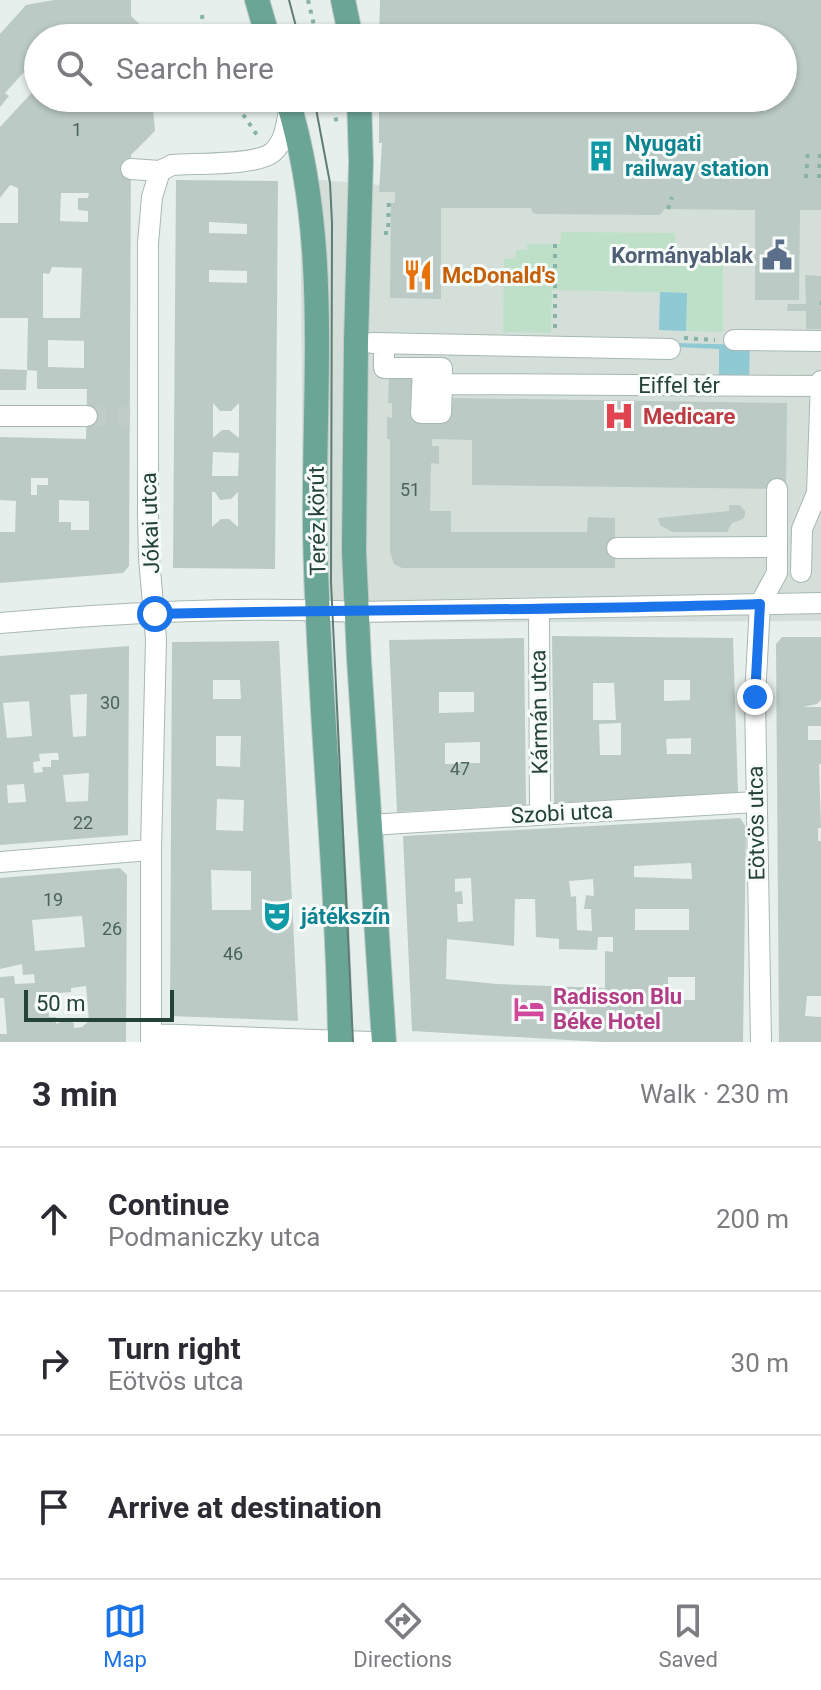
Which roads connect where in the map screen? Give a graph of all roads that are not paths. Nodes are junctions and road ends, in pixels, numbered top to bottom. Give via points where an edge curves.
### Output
1 (257, 0) edge
2 (343, 0) edge
3 (264, 24) edge
4 (348, 24) edge
5 (287, 112) edge
6 (290, 112) edge
7 (359, 112) edge
8 (131, 169) dead end
9 (160, 171) junction
10 (734, 340) road end
11 (821, 341) edge
12 (356, 342) junction
13 (384, 344) junction
14 (670, 349) road end
15 (423, 368) junction
16 (820, 383) edge
17 (442, 384) junction
18 (0, 416) edge
19 (87, 416) tunnel mouth
20 (777, 489) dead end
21 (777, 547) junction
22 (617, 548) dead end
23 (801, 572) dead end
24 (821, 603) edge
25 (760, 604) junction
26 (539, 609) junction
27 (319, 612) junction
28 (357, 612) junction
29 (155, 614) junction
30 (0, 623) edge
31 (755, 802) junction
32 (540, 815) junction
33 (369, 825) junction
34 (151, 850) junction
35 (0, 862) edge
36 (152, 1038) edge
37 (340, 1041) edge
38 (371, 1042) edge
39 (384, 1042) edge
40 (761, 1042) edge

1 - 3 main road
2 - 4 main road
5 - 9 street via 284,137 266,157 172,165
6 - 27 main road, Teréz körút via 317,261
7 - 12 main road, Teréz körút
8 - 9 street
9 - 29 street, Jókai utca via 148,243 139,417
10 - 11 street
12 - 13 street, Eiffel tér
12 - 28 main road, Teréz körút
13 - 14 street, Eiffel tér
13 - 15 street via 384,368
15 - 17 street via 442,368
15 - 17 street via 421,413 441,413
16 - 17 street, Eiffel tér
16 - 23 street via 817,493 802,529
18 - 19 street
20 - 21 street
21 - 22 street
21 - 25 street via 777,573
24 - 25 street
25 - 26 street
25 - 31 street, Eötvös utca
26 - 28 street
26 - 32 street, Kármán utca
27 - 28 street
27 - 29 street
27 - 37 main road, Teréz körút
28 - 33 main road, Teréz körút
29 - 30 street
29 - 34 street, Jókai utca
31 - 32 street, Szobi utca
31 - 40 street, Eötvös utca
32 - 33 street, Szobi utca
33 - 39 main road, Teréz körút
34 - 35 street
34 - 36 street, Jókai utca
36 - 37 street
37 - 38 street

